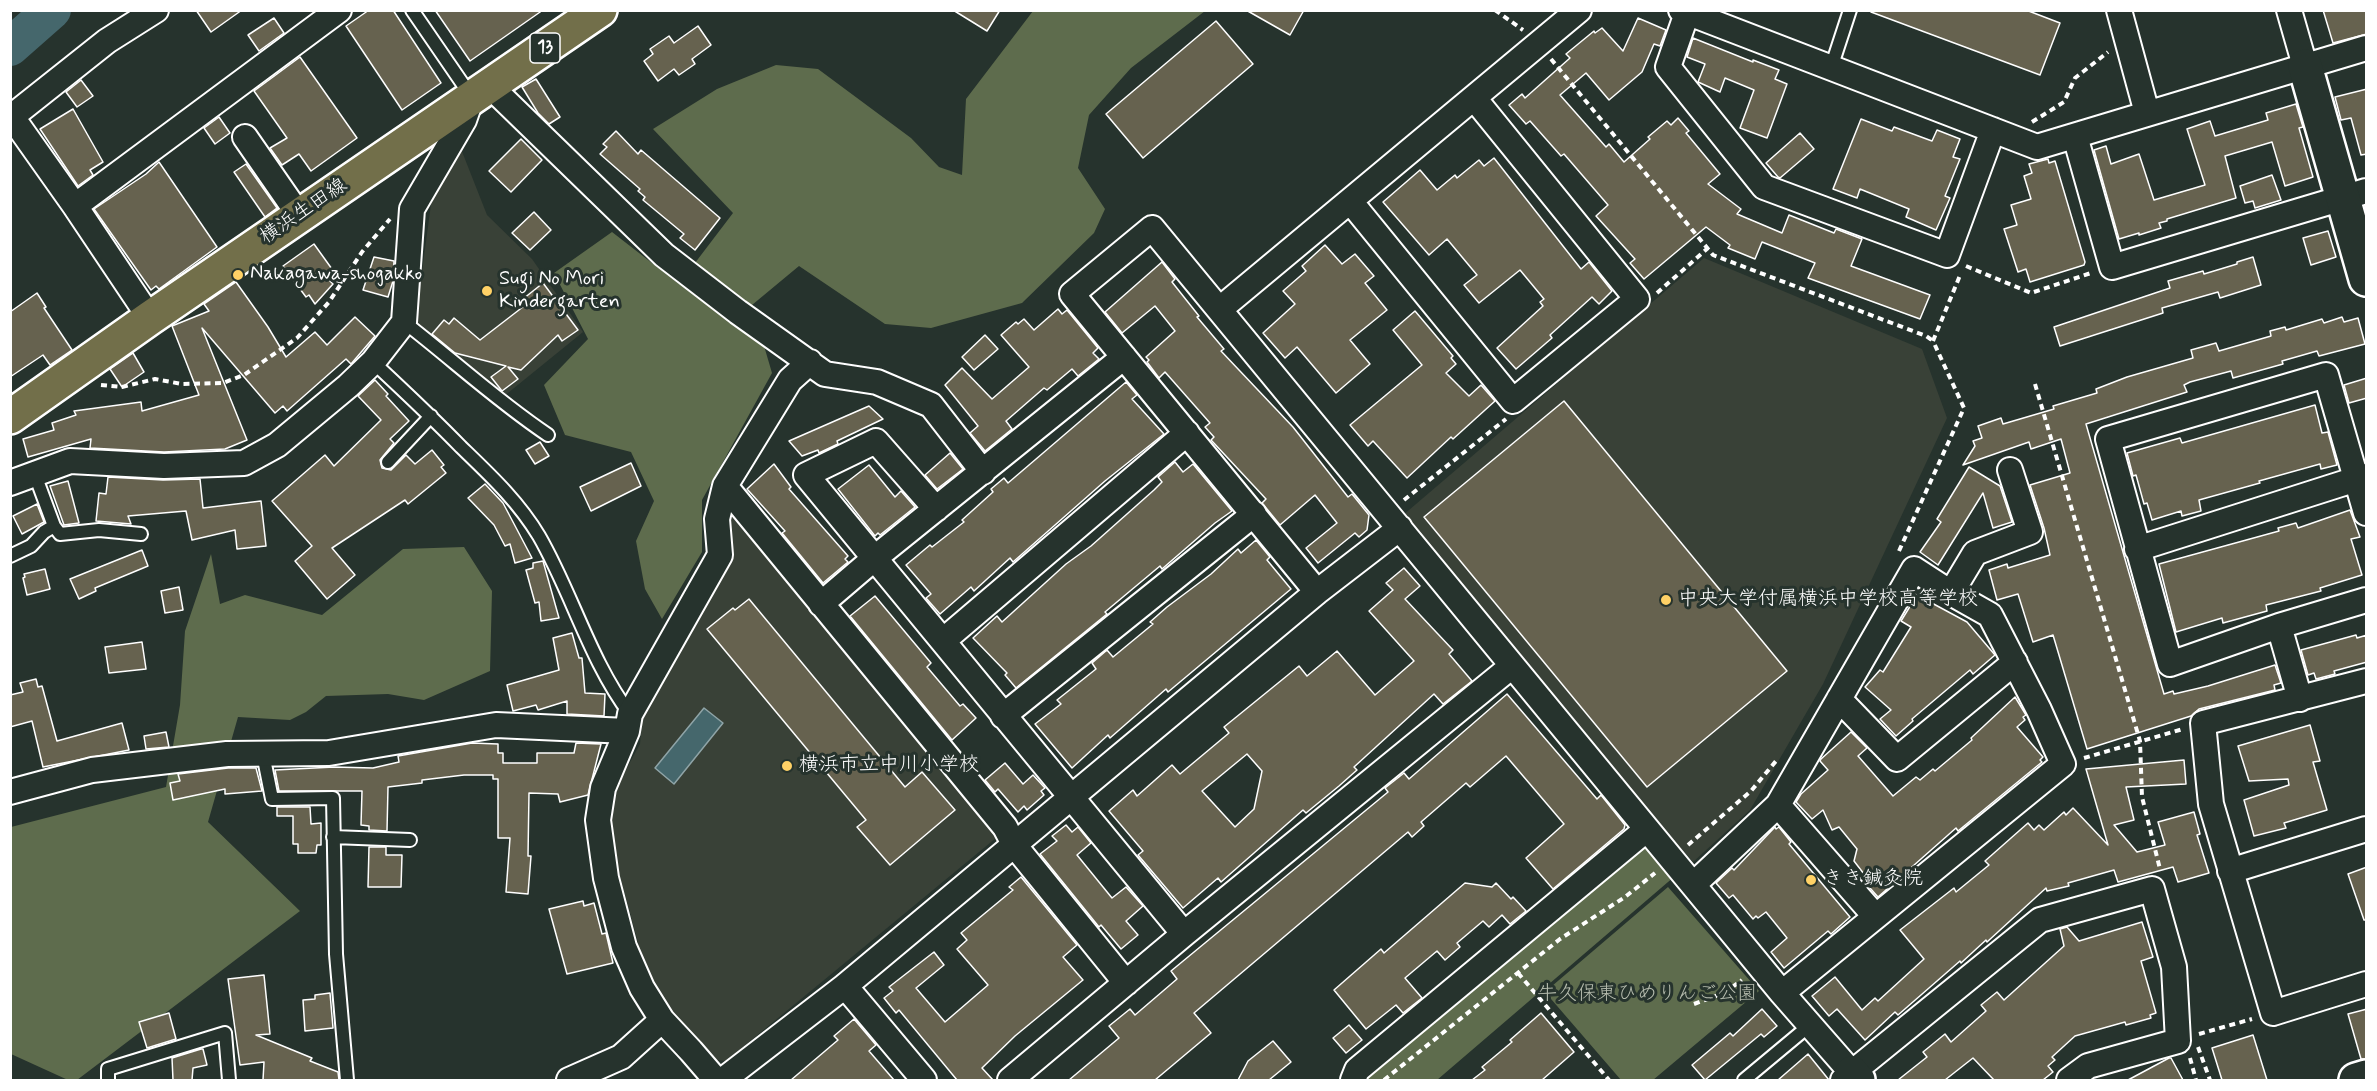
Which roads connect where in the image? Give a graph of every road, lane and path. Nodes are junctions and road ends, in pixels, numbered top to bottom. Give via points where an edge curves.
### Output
1 (156, 10) edge
2 (339, 10) edge
3 (412, 10) edge
4 (600, 10) edge
5 (1495, 10) edge
6 (1579, 10) edge
7 (1850, 10) edge
8 (2119, 10) edge
9 (2289, 10) edge
10 (1684, 12) edge
11 (2128, 43) junction
12 (1539, 44) junction
13 (2367, 48) edge
14 (2306, 66) junction
15 (1831, 68) junction
16 (481, 91) junction
17 (1474, 98) junction
18 (2147, 113) junction
19 (11, 118) edge
20 (2027, 124) dead end
21 (1993, 130) junction
22 (244, 136) dead end
23 (2075, 136) junction
24 (2355, 194) edge
25 (1350, 201) junction
26 (75, 206) junction
27 (412, 209) junction
28 (299, 215) junction
29 (1969, 255) dead end
30 (1964, 266) junction
31 (2112, 267) junction
32 (2367, 279) edge
33 (1220, 309) junction
34 (150, 318) junction
35 (404, 322) junction
36 (1933, 341) junction
37 (1124, 357) junction
38 (372, 362) junction
39 (810, 362) junction
40 (72, 373) junction
41 (2035, 384) dead end
42 (431, 416) junction
43 (10, 417) edge
44 (1187, 433) junction
45 (548, 435) dead end
46 (388, 462) dead end
47 (2010, 470) dead end
48 (34, 472) junction
49 (983, 472) junction
50 (2362, 478) edge
51 (10, 483) edge
52 (725, 486) junction
53 (936, 509) junction
54 (2367, 513) edge
55 (1254, 514) junction
56 (54, 526) junction
57 (1400, 528) junction
58 (141, 534) dead end
59 (2138, 549) junction
60 (1899, 552) dead end
61 (10, 556) edge
62 (876, 557) junction
63 (1317, 592) junction
64 (1950, 593) junction
65 (2367, 600) edge
66 (822, 604) junction
67 (2279, 627) junction
68 (944, 640) junction
69 (2015, 662) junction
70 (1512, 666) junction
71 (2367, 681) edge
72 (1839, 699) junction
73 (2300, 699) junction
74 (1003, 716) junction
75 (628, 722) junction
76 (2203, 723) junction
77 (2140, 741) junction
78 (263, 754) junction
79 (1780, 755) dead end
80 (2063, 764) junction
81 (10, 792) edge
82 (1071, 797) junction
83 (1778, 805) junction
84 (1647, 829) junction
85 (2367, 829) edge
86 (333, 837) junction
87 (410, 840) dead end
88 (1015, 846) junction
89 (1672, 859) junction
90 (2230, 871) junction
91 (1693, 885) junction
92 (2152, 889) junction
93 (1875, 916) junction
94 (1184, 934) junction
95 (1759, 966) junction
96 (1518, 974) junction
97 (1126, 983) junction
98 (2367, 984) edge
99 (845, 986) junction
100 (1782, 993) junction
101 (1694, 1004) dead end
102 (2273, 1013) junction
103 (662, 1020) junction
104 (1810, 1025) junction
105 (2367, 1077) edge
106 (1851, 1078) edge
107 (108, 1080) edge
108 (229, 1080) edge
109 (347, 1080) edge
110 (569, 1080) edge
111 (716, 1080) edge
112 (723, 1080) edge
113 (924, 1080) edge
114 (1010, 1080) edge
115 (1353, 1080) edge
116 (1384, 1080) edge
117 (1609, 1080) edge
118 (1744, 1080) edge
119 (2069, 1080) edge
120 (2210, 1080) edge
121 (2356, 1080) edge

1 - 19 street via 107,41
2 - 26 street
3 - 16 lane
4 - 16 main road, 横浜生田線 / 13
5 - 12 path
6 - 12 street
7 - 15 lane
8 - 11 street
9 - 14 street
10 - 15 street
10 - 21 street via 1668,67 1764,187 1947,255
11 - 18 street
11 - 20 path via 2112,49 2075,78 2064,102
12 - 17 street
12 - 36 path via 1713,255
13 - 14 street
14 - 18 street
14 - 24 street
15 - 21 street
16 - 27 street
16 - 28 main road, 横浜生田線 / 13
16 - 39 street via 664,255
17 - 25 street
17 - 25 street via 1637,298 1602,328 1513,401
18 - 23 street
19 - 26 street
21 - 23 street via 2037,147
22 - 28 street
23 - 31 street
24 - 31 street
24 - 32 street
25 - 33 street
26 - 34 street
27 - 35 street
27 - 40 path via 390,219 362,252 329,302 297,338 244,375 223,383 182,384 155,379 122,387 100,385
28 - 34 main road, 横浜生田線 / 13
29 - 30 path
30 - 31 path via 2031,293
30 - 36 path
33 - 37 street via 1152,228 1072,294
33 - 57 street
34 - 40 main road, 横浜生田線 / 13
35 - 38 street
35 - 45 lane
36 - 60 path via 1964,408
37 - 44 street
37 - 49 street
38 - 42 lane
38 - 48 street via 348,387 277,445 244,463 164,466 70,461
39 - 49 street via 825,374 877,382 931,405
39 - 52 street via 790,380
40 - 43 main road, 横浜生田線 / 13
41 - 77 path
42 - 46 lane
42 - 75 lane via 514,498 538,534
44 - 55 street
44 - 68 street
47 - 64 street via 2030,532 1975,553
48 - 51 street
48 - 56 lane
49 - 53 street
50 - 54 street
50 - 59 street
50 - 59 street via 2326,375 2108,439
52 - 66 street
52 - 75 street via 717,519 720,555
53 - 62 street
53 - 62 street via 876,441 806,475
55 - 63 street
55 - 74 street
56 - 58 lane via 60,534 99,530
56 - 61 lane via 31,546
57 - 63 street
57 - 70 street
59 - 67 street via 2170,664
62 - 66 street
62 - 68 street
63 - 82 street
64 - 69 street via 1990,615
64 - 72 street via 1914,568
65 - 67 street
66 - 88 street via 1005,827
67 - 73 street
68 - 74 street
69 - 72 street via 1897,759
69 - 80 street
70 - 84 street
70 - 94 street
71 - 73 street
72 - 83 street
73 - 76 street
74 - 82 street
75 - 78 street via 496,725 329,753
75 - 103 street via 603,788 598,820 606,878 624,947
76 - 77 path
76 - 90 street via 2211,804
77 - 80 path
77 - 92 path via 2142,797 2165,886
78 - 81 street via 227,754 92,770
78 - 86 lane via 272,799 333,798
79 - 89 path via 1751,791
80 - 93 street
82 - 88 street
82 - 94 street
83 - 91 street
83 - 93 street
84 - 89 street
84 - 115 street via 1357,1070
85 - 90 street
86 - 87 lane
86 - 109 lane via 336,954
88 - 97 street
88 - 99 street
89 - 91 street
89 - 96 path
90 - 102 street
91 - 95 street
92 - 106 street via 2040,920
92 - 119 street via 2174,967 2178,1041 2088,1066
93 - 100 street
94 - 97 street
95 - 100 street
95 - 101 path via 1724,993
96 - 116 path
96 - 117 path
97 - 114 street
98 - 102 street
99 - 112 street
99 - 113 street
100 - 104 street
102 - 120 path via 2194,1036
103 - 110 street via 621,1058
103 - 111 street
104 - 106 street
104 - 118 lane
105 - 121 street
107 - 108 lane via 108,1069 225,1033

